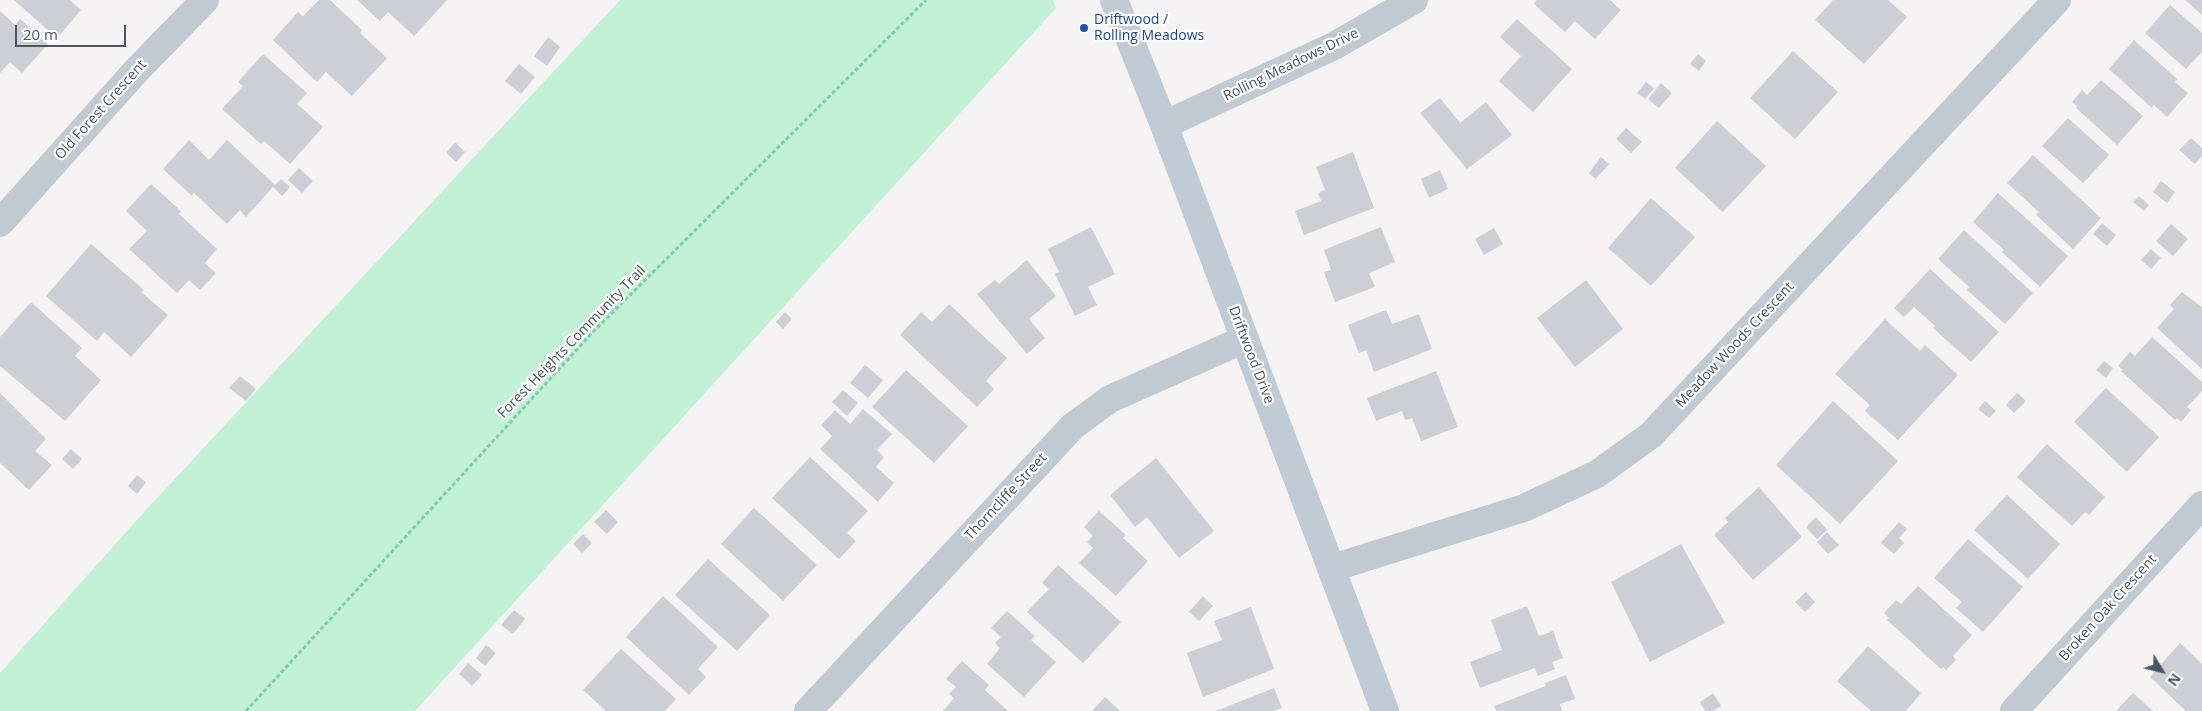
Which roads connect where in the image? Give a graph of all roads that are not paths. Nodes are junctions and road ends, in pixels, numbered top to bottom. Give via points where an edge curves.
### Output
1 (205, 0) edge
2 (1114, 0) edge
3 (1414, 0) edge
4 (2057, 0) edge
5 (1164, 125) junction
6 (0, 223) edge
7 (1245, 339) junction
8 (2202, 505) edge
9 (1332, 568) junction
10 (808, 711) edge
11 (1385, 711) edge
12 (2014, 711) edge

1 - 6 street, Old Forest Crescent via 136,71
2 - 5 street, Driftwood Drive
3 - 5 street, Rolling Meadows Drive via 1334,46
4 - 9 street, Meadow Woods Crescent via 1651,436 1597,474 1524,508
5 - 7 street, Driftwood Drive
7 - 9 street, Driftwood Drive
7 - 10 street, Thorncliffe Street via 1110,399 1073,426
8 - 12 street, Broken Oak Crescent
9 - 11 street, Driftwood Drive

